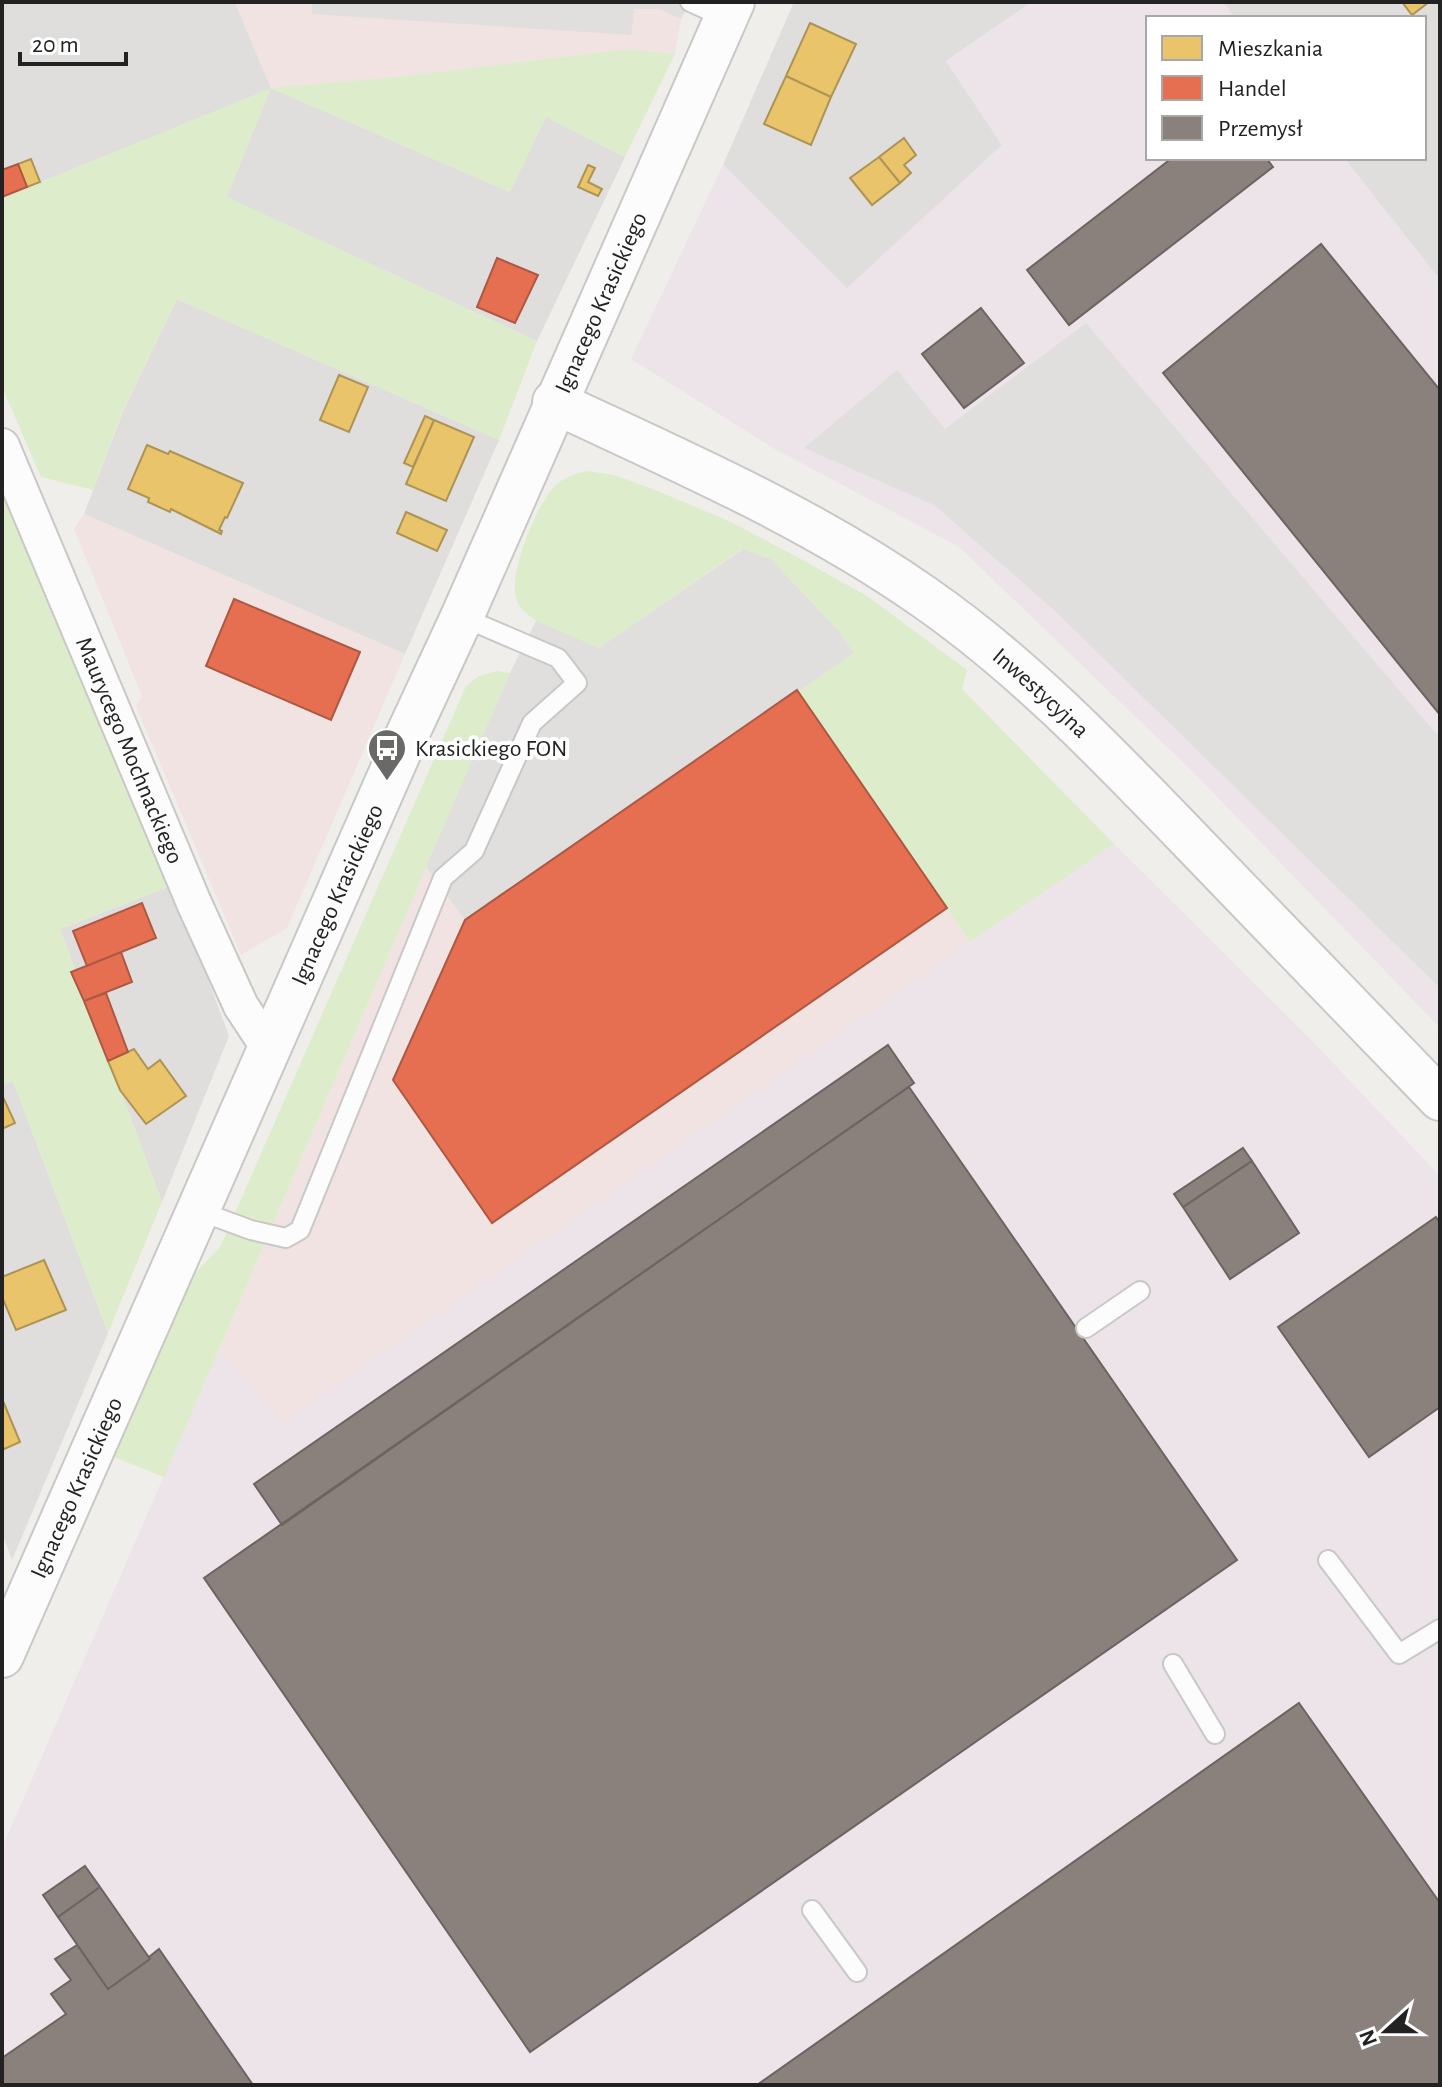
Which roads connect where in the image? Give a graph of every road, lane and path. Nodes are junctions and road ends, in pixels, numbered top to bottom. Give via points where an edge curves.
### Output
1 (716, 7) edge
2 (554, 402) junction
3 (2, 446) edge
4 (462, 617) junction
5 (270, 1050) junction
6 (1440, 1099) edge
7 (199, 1211) junction
8 (1140, 1291) dead end
9 (1086, 1328) dead end
10 (1328, 1560) dead end
11 (1440, 1629) edge
12 (2, 1656) edge
13 (1173, 1664) dead end
14 (1215, 1734) dead end
15 (812, 1910) dead end
16 (857, 1972) dead end

1 - 2 street, Ignacego Krasickiego
2 - 4 street, Ignacego Krasickiego
2 - 6 street, Inwestycyjna via 719,479 819,533 924,597 1001,656 1145,793
3 - 5 street, Maurycego Mochnackiego via 194,903 241,1006
4 - 5 street, Ignacego Krasickiego
4 - 7 lane via 558,658 577,683 532,723 474,851 443,878 300,1230 286,1238
5 - 7 street, Ignacego Krasickiego
7 - 12 street, Ignacego Krasickiego
8 - 9 lane
10 - 11 lane via 1399,1654
13 - 14 lane
15 - 16 lane

